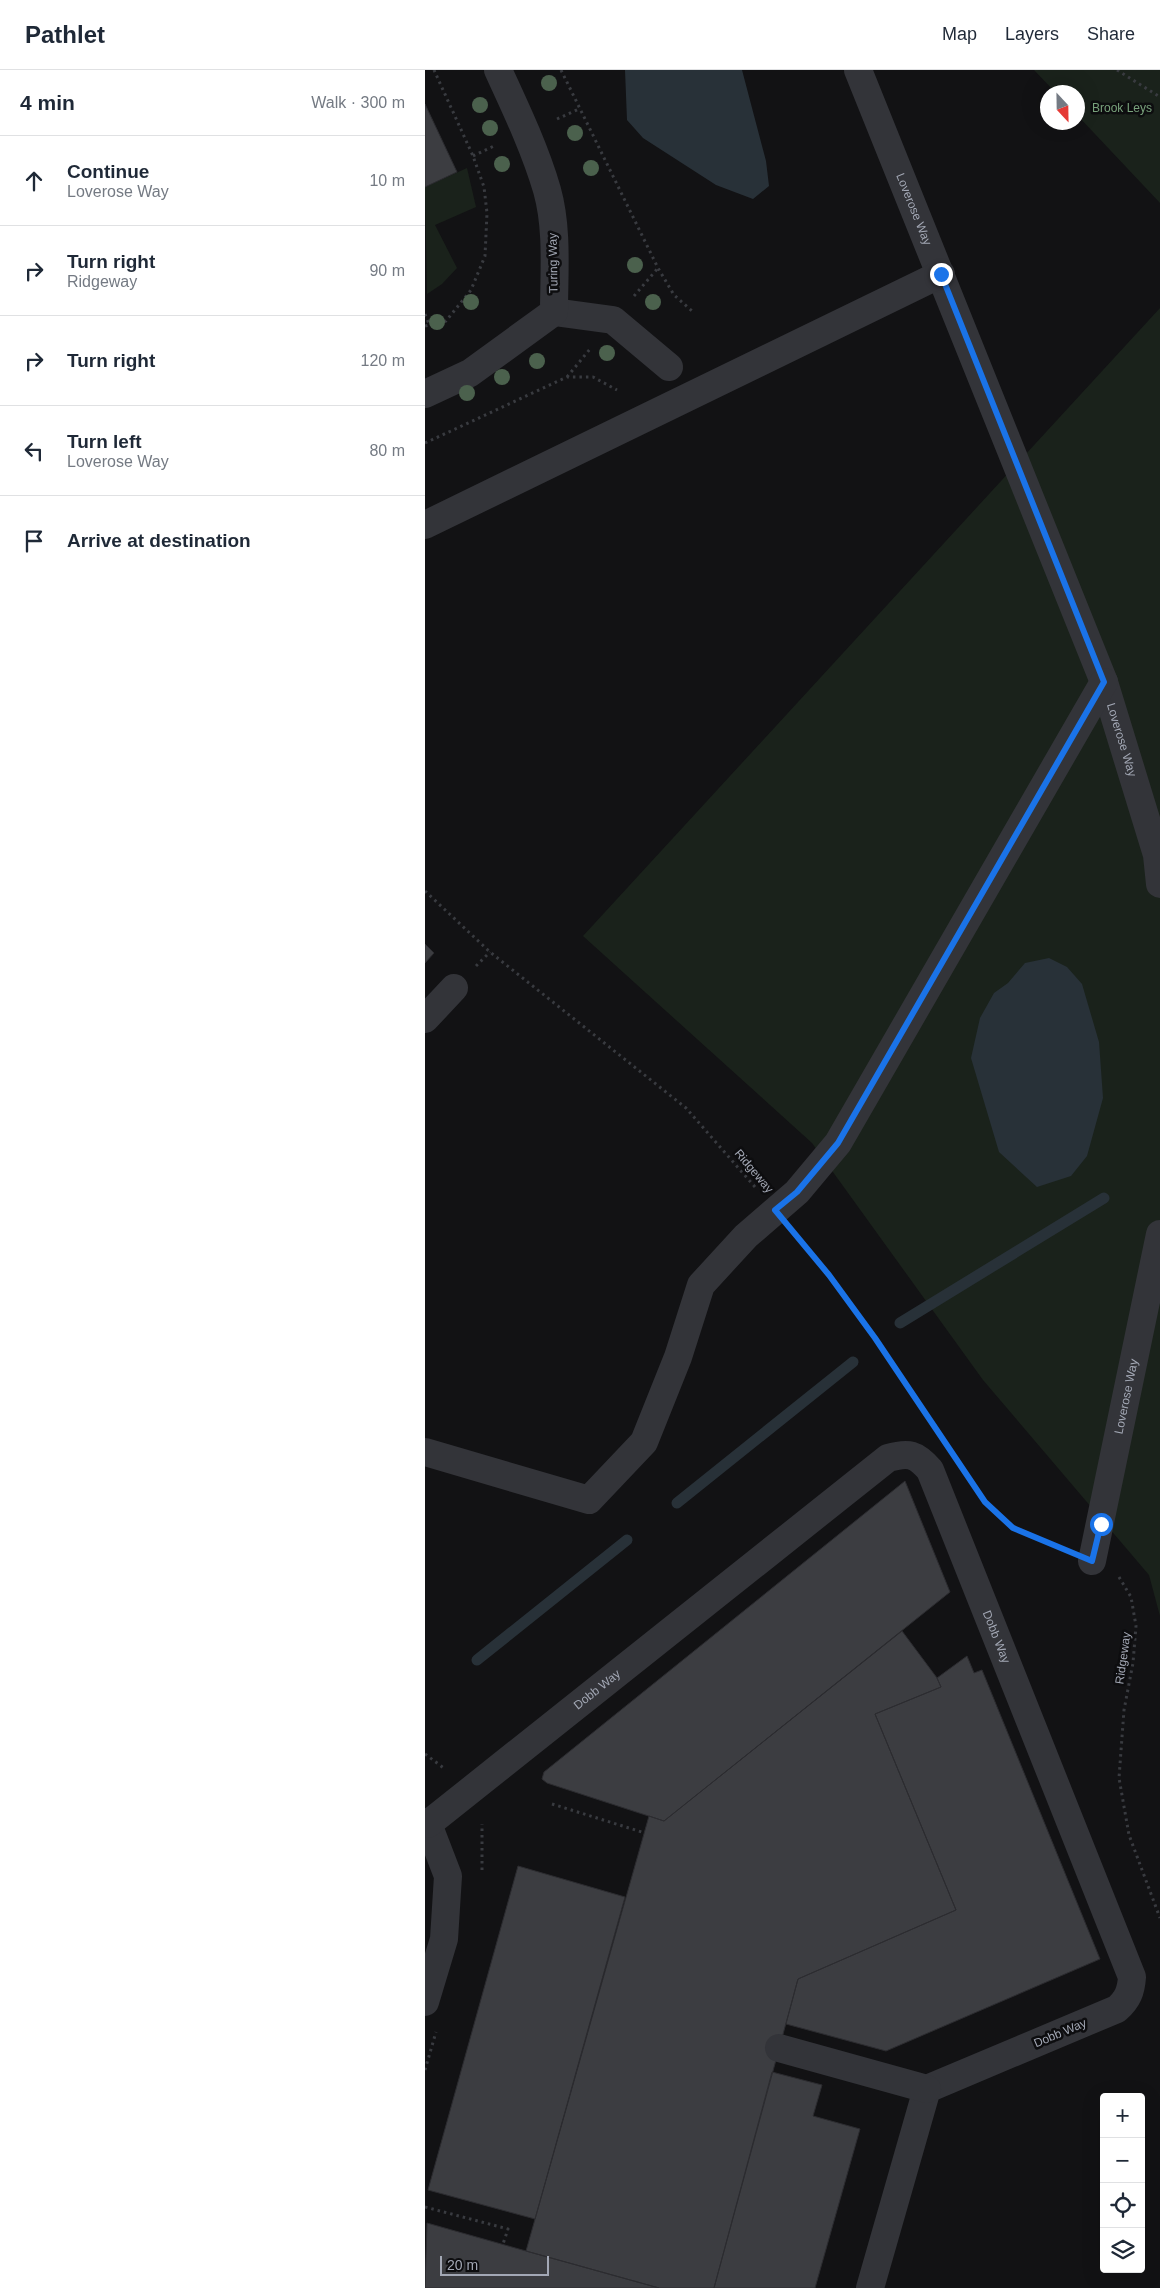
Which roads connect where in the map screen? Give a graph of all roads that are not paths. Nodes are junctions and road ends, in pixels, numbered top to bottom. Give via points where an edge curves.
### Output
1 (497, 70) edge
2 (858, 70) edge
3 (941, 274) junction
4 (554, 312) junction
5 (669, 367) dead end
6 (425, 394) edge
7 (425, 525) edge
8 (1104, 682) junction
9 (1160, 884) edge
10 (454, 988) dead end
11 (425, 1019) edge
12 (1160, 1234) edge
13 (425, 1452) edge
14 (1092, 1561) road end
15 (426, 1823) edge
16 (425, 2002) edge
17 (779, 2048) dead end
18 (927, 2090) junction
19 (870, 2288) edge

1 - 4 street, Turing Way via 526,132 547,192 554,234
2 - 3 street, Loverose Way
3 - 7 street
3 - 8 street, Loverose Way
4 - 5 street via 613,320
4 - 6 street via 470,373
8 - 9 street, Loverose Way via 1157,855
8 - 13 street via 838,1143 797,1192 745,1236 701,1285 678,1357 644,1442 589,1500
10 - 11 street
12 - 14 street, Loverose Way
15 - 16 street via 448,1876 444,1939
15 - 18 street, Dobb Way via 888,1458 905,1454 920,1459 930,1470 1132,1976 1127,2000 1117,2009
17 - 18 street
18 - 19 street

